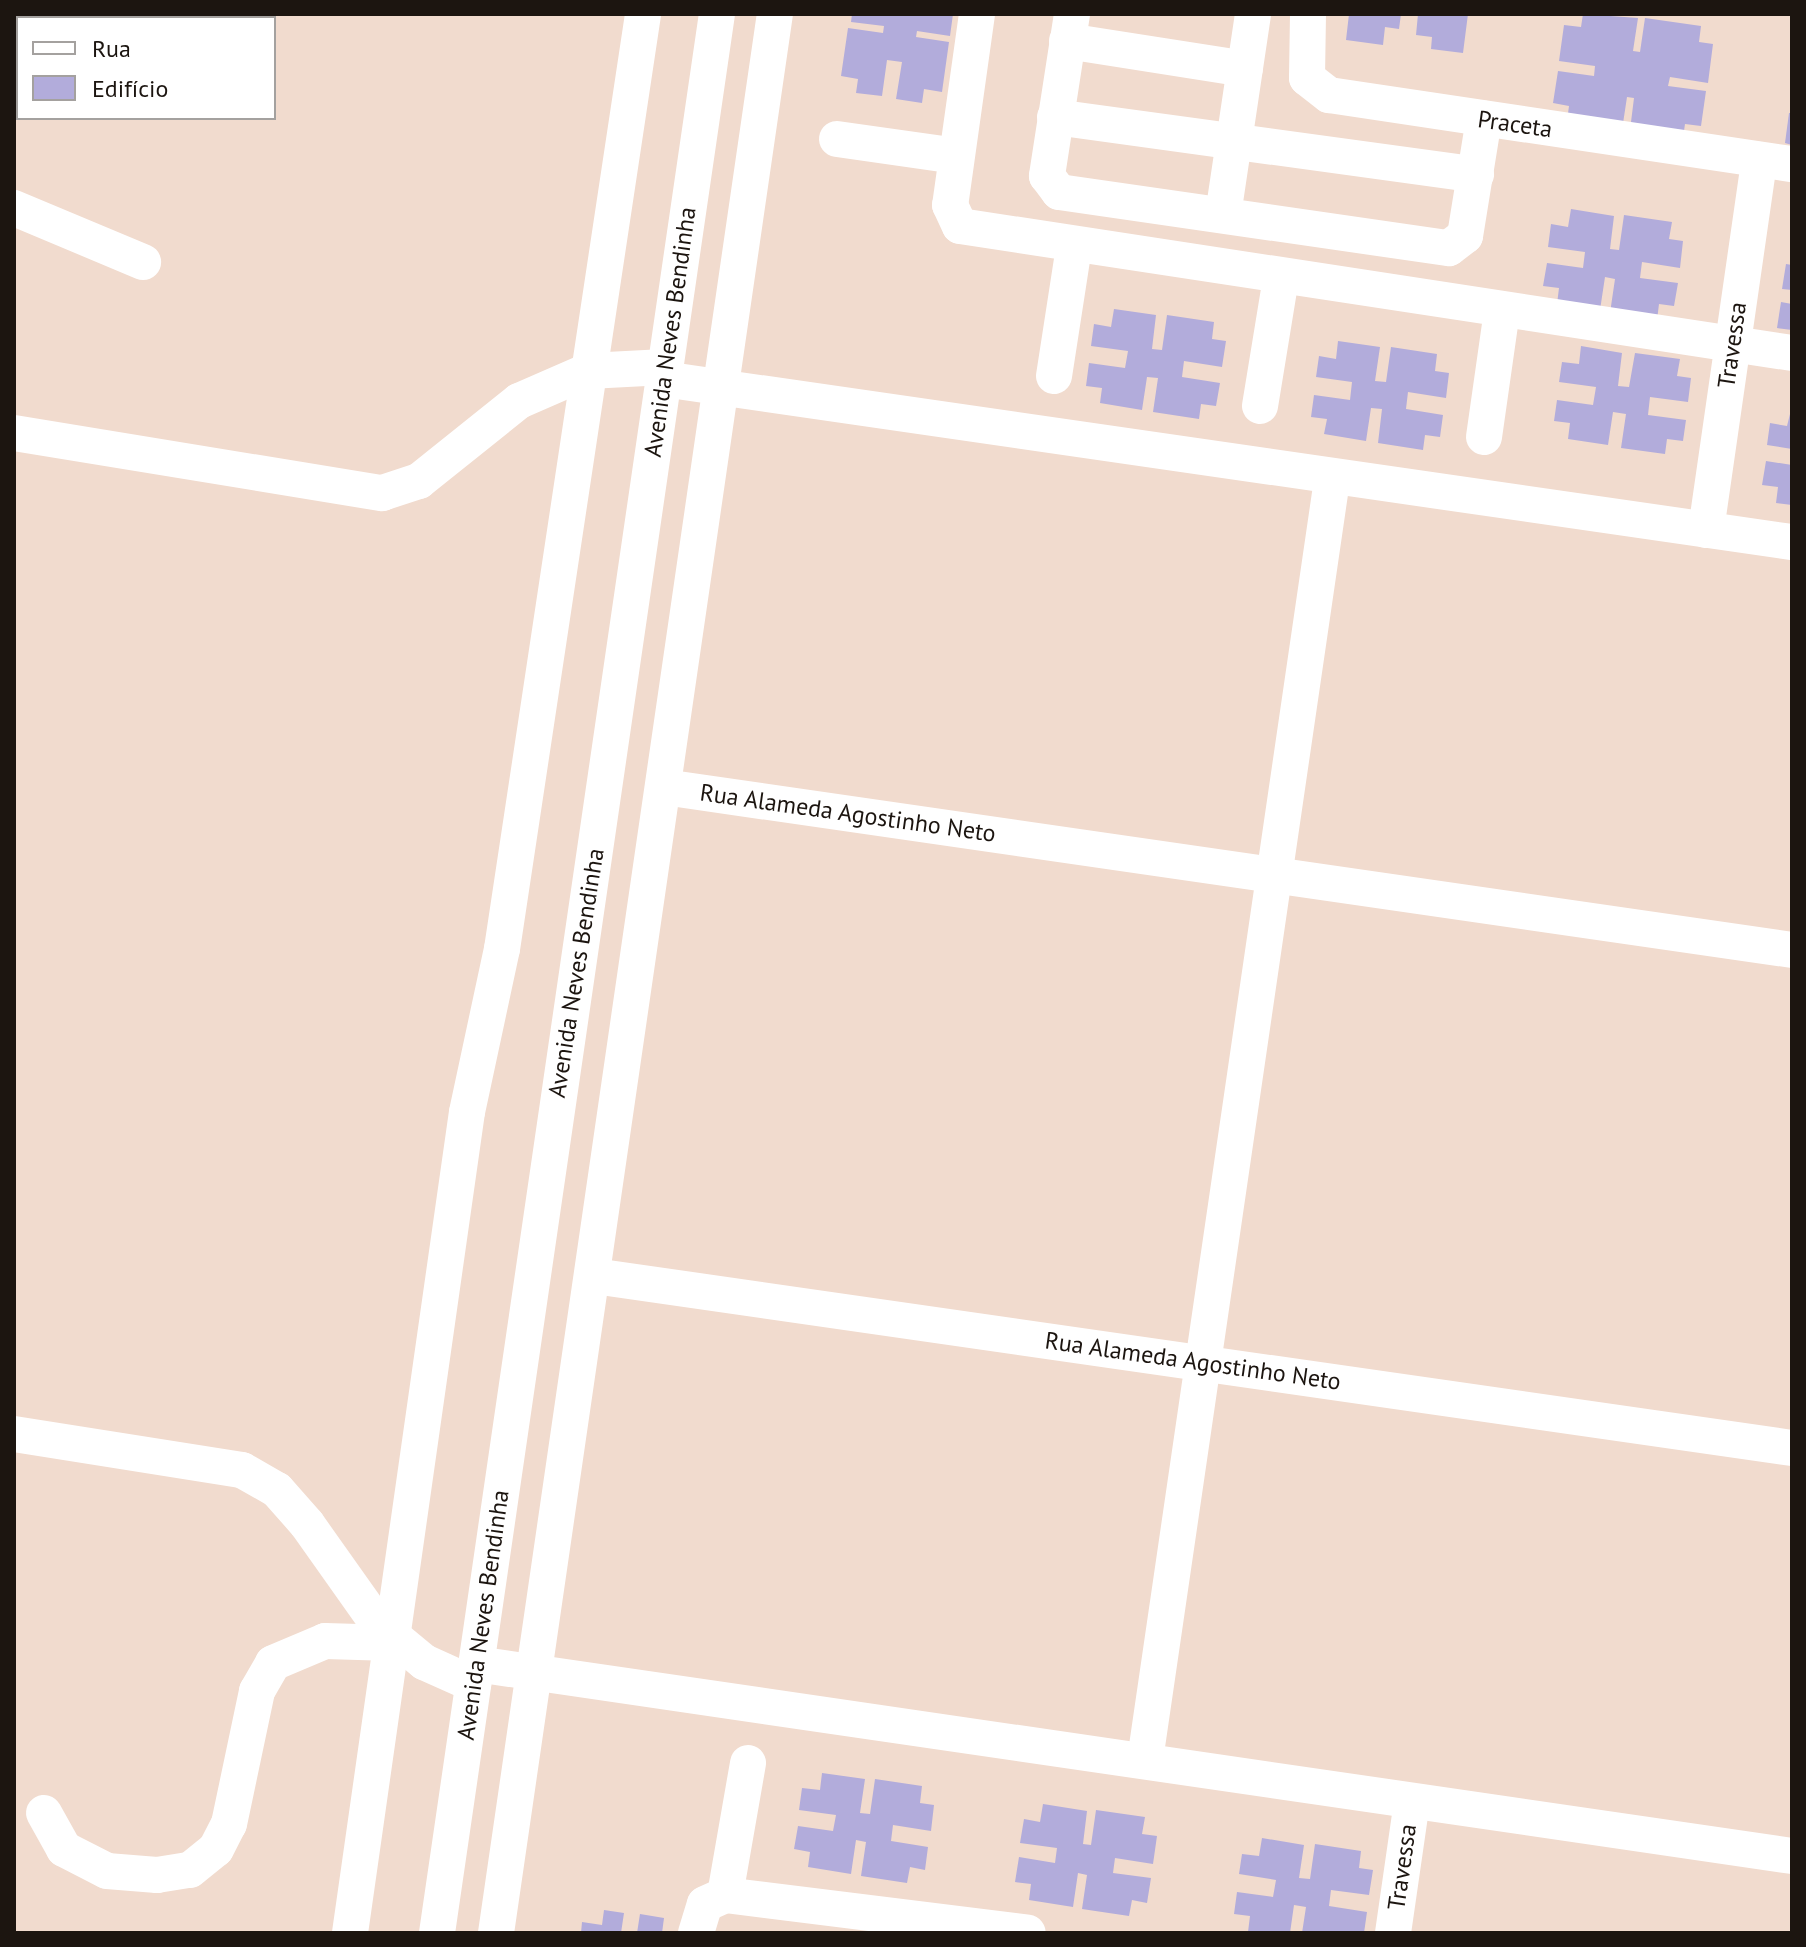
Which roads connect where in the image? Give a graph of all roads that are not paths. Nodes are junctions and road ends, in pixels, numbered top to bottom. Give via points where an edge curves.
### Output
1 (643, 14) edge
2 (717, 14) edge
3 (775, 14) edge
4 (977, 14) edge
5 (1253, 14) edge
6 (1308, 14) edge
7 (1070, 28) edge
8 (1245, 69) junction
9 (1055, 117) junction
10 (1484, 119) junction
11 (837, 139) dead end
12 (1234, 140) junction
13 (956, 156) junction
14 (1776, 162) edge
15 (1476, 175) junction
16 (14, 208) edge
17 (1223, 215) junction
18 (1074, 247) junction
19 (143, 262) dead end
20 (1281, 278) junction
21 (1502, 311) junction
22 (1732, 345) junction
23 (1792, 353) edge
24 (588, 371) junction
25 (664, 373) junction
26 (1054, 376) dead end
27 (720, 387) junction
28 (1260, 406) dead end
29 (14, 433) edge
30 (1484, 437) dead end
31 (1332, 479) junction
32 (1706, 530) junction
33 (1792, 542) edge
34 (664, 787) junction
35 (1275, 872) junction
36 (1792, 950) edge
37 (594, 1276) junction
38 (1202, 1361) junction
39 (14, 1434) edge
40 (1792, 1448) edge
41 (392, 1640) junction
42 (535, 1673) junction
43 (475, 1674) junction
44 (1145, 1760) junction
45 (748, 1763) dead end
46 (1412, 1801) junction
47 (44, 1813) dead end
48 (1792, 1856) edge
49 (725, 1895) junction
50 (350, 1933) edge
51 (437, 1933) edge
52 (496, 1933) edge
53 (696, 1933) edge
54 (1028, 1933) edge
55 (1393, 1933) edge

1 - 24 street
2 - 25 street, Avenida Neves Bendinha
3 - 27 street
4 - 13 street
5 - 8 street
6 - 10 street, Praceta via 1305,63 1316,89
7 - 8 street
7 - 9 street
8 - 12 street
9 - 12 street
9 - 17 street via 1047,176 1059,192
10 - 14 street, Praceta
10 - 15 street
11 - 13 street
12 - 15 street
12 - 17 street
13 - 18 street via 950,205 960,226
14 - 22 street, Travessa
15 - 17 street via 1465,236 1458,246
16 - 19 street
18 - 20 street
18 - 26 street
20 - 21 street
20 - 28 street
21 - 22 street
21 - 30 street
22 - 23 street
22 - 32 street, Travessa
24 - 25 street
24 - 29 street via 519,401 419,481 382,493
24 - 41 street via 502,949 467,1112
25 - 27 street
25 - 43 street, Avenida Neves Bendinha
27 - 31 street
27 - 34 street
31 - 32 street
31 - 35 street
32 - 33 street
34 - 35 street, Rua Alameda Agostinho Neto
34 - 37 street
35 - 36 street, Rua Alameda Agostinho Neto
35 - 38 street
37 - 38 street, Rua Alameda Agostinho Neto
37 - 42 street
38 - 40 street, Rua Alameda Agostinho Neto
38 - 44 street
39 - 41 street via 242,1470 277,1490
41 - 43 street via 424,1662
41 - 47 street via 325,1641 273,1663 257,1691 229,1824 216,1849 190,1870 157,1875 107,1871 64,1849
41 - 50 street
42 - 43 street
42 - 44 street
42 - 52 street
43 - 51 street, Avenida Neves Bendinha
44 - 46 street
45 - 49 street
46 - 48 street
46 - 55 street, Travessa
49 - 53 street via 705,1904
49 - 54 street

